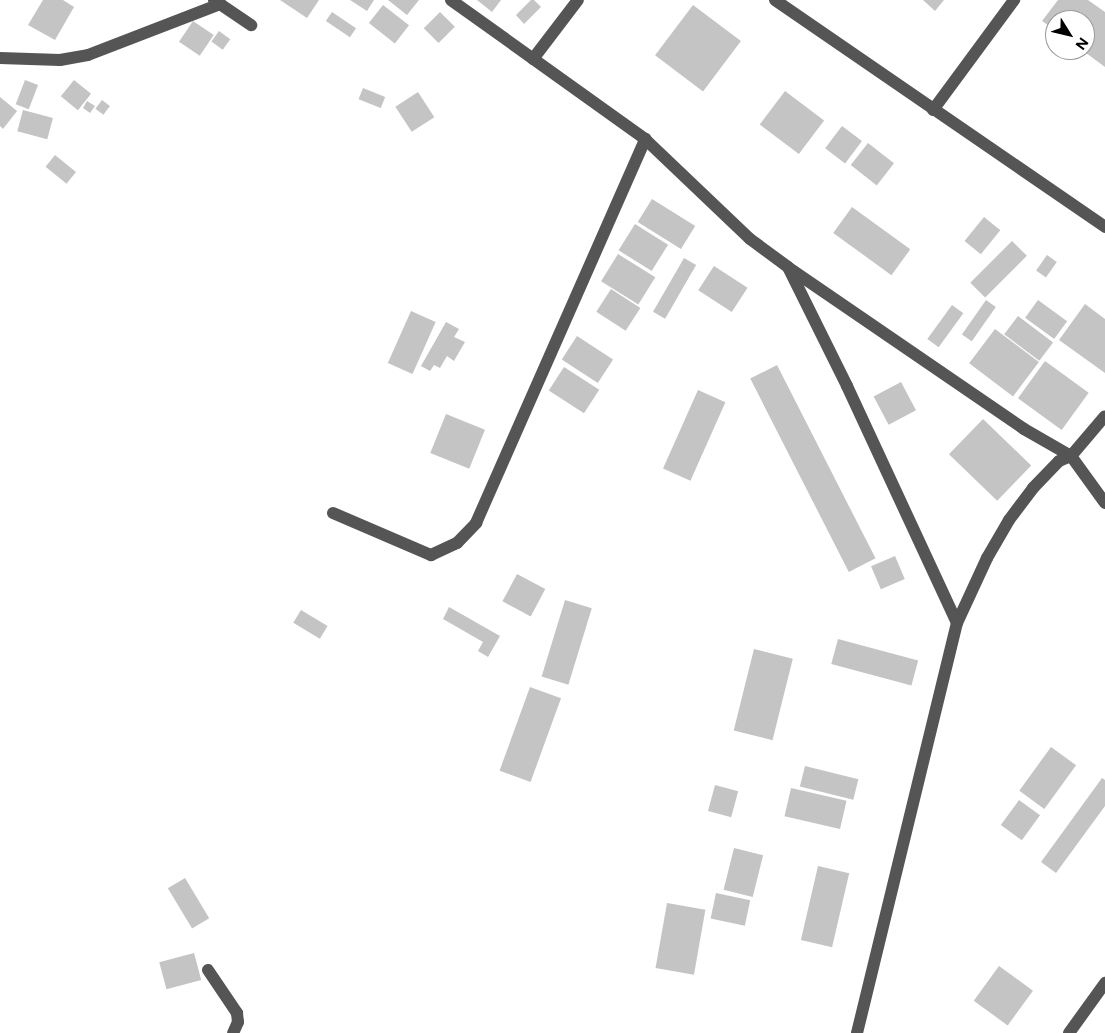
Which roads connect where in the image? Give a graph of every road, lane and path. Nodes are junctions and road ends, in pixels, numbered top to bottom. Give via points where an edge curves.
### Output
1 (451, 0) edge
2 (578, 0) edge
3 (775, 0) edge
4 (1014, 0) edge
5 (217, 2) edge
6 (251, 25) dead end
7 (0, 58) edge
8 (533, 59) junction
9 (934, 110) junction
10 (645, 138) junction
11 (1105, 227) edge
12 (788, 267) junction
13 (1105, 416) edge
14 (1071, 456) junction
15 (1105, 503) edge
16 (333, 513) dead end
17 (957, 623) junction
18 (208, 970) dead end
19 (1105, 983) edge
20 (233, 1033) edge
21 (857, 1033) edge
22 (1069, 1033) edge

1 - 8 street
2 - 8 street
3 - 9 street
4 - 9 street
5 - 6 street
5 - 7 street via 88,55 60,60
8 - 10 street
9 - 11 street
10 - 12 street via 750,239
10 - 16 street via 476,523 457,543 431,555
12 - 14 street via 1024,429
12 - 17 street
13 - 14 street
14 - 15 street
14 - 17 street via 1059,461 1009,520 987,558
17 - 21 street
18 - 20 street via 236,1013 238,1022
19 - 22 street

